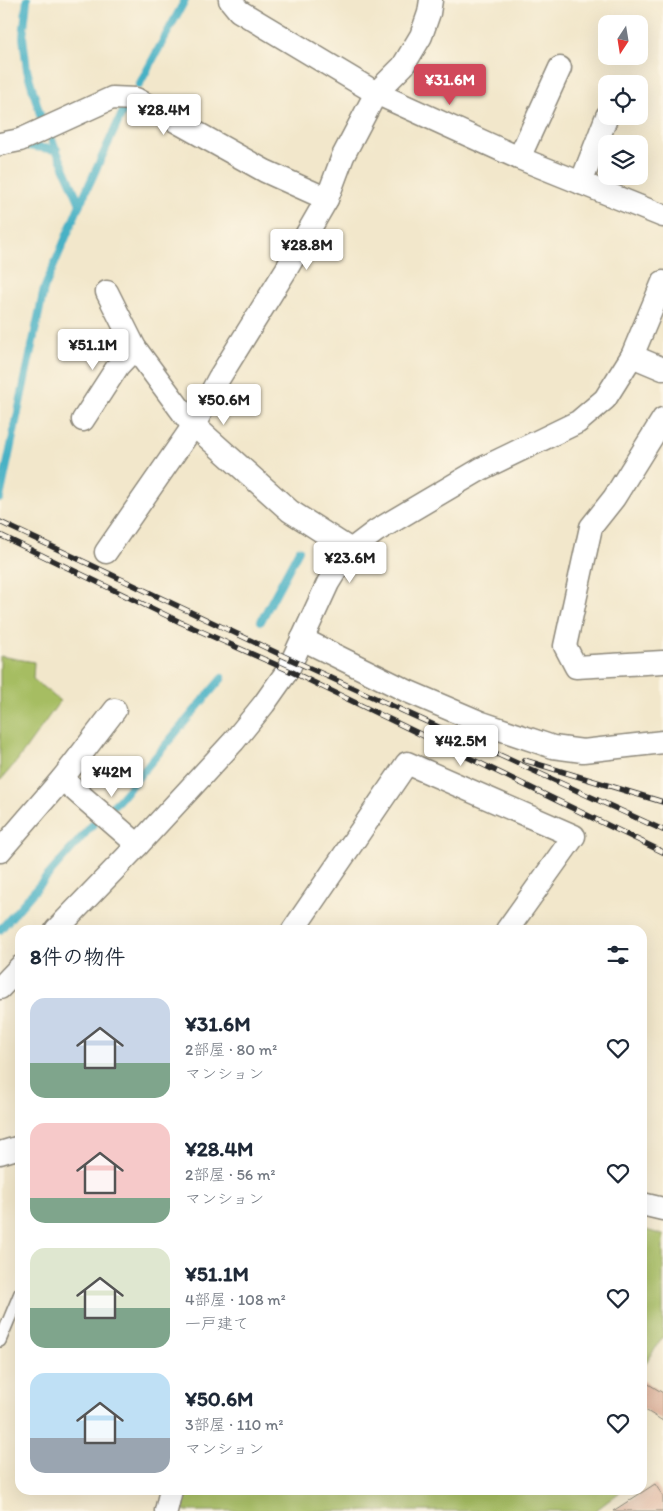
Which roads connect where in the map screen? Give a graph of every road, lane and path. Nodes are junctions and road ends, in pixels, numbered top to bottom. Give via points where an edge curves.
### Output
1 (230, 0) edge
2 (431, 0) edge
3 (560, 68) dead end
4 (376, 93) junction
5 (604, 125) edge
6 (0, 144) edge
7 (519, 158) junction
8 (581, 183) junction
9 (327, 199) junction
10 (663, 216) edge
11 (663, 282) edge
12 (107, 292) dead end
13 (135, 348) junction
14 (632, 356) junction
15 (663, 369) edge
16 (663, 418) edge
17 (83, 420) dead end
18 (194, 425) junction
19 (351, 550) junction
20 (106, 552) dead end
21 (302, 639) junction
22 (663, 662) edge
23 (115, 710) dead end
24 (663, 742) edge
25 (62, 779) junction
26 (138, 845) junction
27 (0, 851) edge
28 (61, 925) edge
29 (296, 925) edge
30 (511, 925) edge
31 (15, 972) edge
32 (0, 988) edge
33 (15, 1148) edge
34 (0, 1153) edge
35 (647, 1205) edge
36 (663, 1209) edge
37 (15, 1304) edge
38 (0, 1341) edge
39 (170, 1495) edge
40 (166, 1511) edge

1 - 4 street via 239,11
2 - 4 street via 421,36 402,66
3 - 7 street
4 - 7 street
4 - 9 street via 343,156
5 - 8 street
6 - 9 street via 20,140 112,98 136,99 265,171
7 - 8 street
8 - 10 street
9 - 18 street
11 - 14 street
12 - 13 street
13 - 17 street via 118,366
13 - 18 street
14 - 15 street
14 - 19 street via 605,399 578,422 481,469 376,531
16 - 22 street via 614,498 590,527 565,646 576,666
18 - 19 street via 290,511
18 - 20 street
19 - 21 street via 328,583
21 - 24 street via 432,702 553,747 583,751
21 - 26 street via 288,670 264,704
23 - 25 street
25 - 26 street
25 - 27 street
26 - 28 street
29 - 30 street via 407,763 574,836
31 - 32 street
33 - 34 street
35 - 36 street
37 - 38 lane
39 - 40 street

